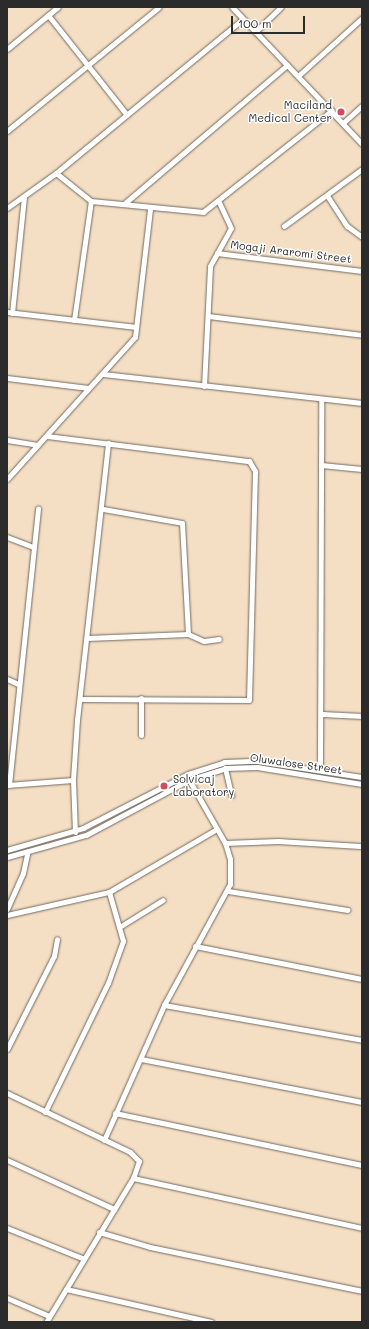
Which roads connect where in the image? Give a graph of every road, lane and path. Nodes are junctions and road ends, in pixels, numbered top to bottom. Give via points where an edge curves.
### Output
1 (58, 7) edge
2 (159, 7) edge
3 (232, 7) edge
4 (281, 7) edge
5 (48, 15) junction
6 (362, 18) edge
7 (244, 19) junction
8 (255, 32) junction
9 (7, 49) edge
10 (90, 64) junction
11 (287, 65) junction
12 (298, 76) junction
13 (362, 106) edge
14 (332, 110) junction
15 (128, 115) junction
16 (344, 122) junction
17 (7, 131) edge
18 (362, 144) edge
19 (362, 169) edge
20 (56, 173) junction
21 (24, 197) junction
22 (328, 197) junction
23 (91, 201) junction
24 (219, 202) junction
25 (125, 203) junction
26 (7, 208) edge
27 (150, 209) junction
28 (284, 226) dead end
29 (362, 237) edge
30 (217, 253) junction
31 (362, 271) edge
32 (10, 312) edge
33 (208, 316) junction
34 (74, 320) junction
35 (136, 327) junction
36 (362, 335) edge
37 (104, 374) junction
38 (7, 378) edge
39 (204, 386) junction
40 (88, 388) junction
41 (321, 399) junction
42 (362, 403) edge
43 (47, 436) junction
44 (7, 440) edge
45 (108, 443) junction
46 (38, 445) junction
47 (321, 465) junction
48 (362, 469) edge
49 (7, 479) edge
50 (38, 509) dead end
51 (103, 509) junction
52 (7, 537) edge
53 (33, 547) junction
54 (188, 634) junction
55 (87, 638) junction
56 (218, 638) dead end
57 (7, 679) edge
58 (18, 684) junction
59 (141, 698) junction
60 (80, 699) junction
61 (322, 714) junction
62 (362, 716) edge
63 (141, 735) dead end
64 (9, 747) edge
65 (226, 768) junction
66 (320, 768) junction
67 (362, 777) edge
68 (73, 780) junction
69 (189, 780) junction
70 (362, 784) edge
71 (8, 785) edge
72 (231, 795) dead end
73 (217, 829) junction
74 (75, 832) junction
75 (225, 843) junction
76 (360, 846) dead end
77 (7, 850) edge
78 (27, 854) junction
79 (7, 857) edge
80 (228, 891) junction
81 (109, 892) junction
82 (163, 900) dead end
83 (7, 909) edge
84 (348, 910) dead end
85 (7, 915) edge
86 (121, 926) junction
87 (57, 939) dead end
88 (195, 946) junction
89 (362, 978) edge
90 (164, 1005) junction
91 (362, 1040) edge
92 (7, 1049) edge
93 (141, 1059) junction
94 (7, 1093) edge
95 (362, 1102) edge
96 (45, 1112) junction
97 (115, 1113) junction
98 (104, 1140) junction
99 (7, 1160) edge
100 (362, 1165) edge
101 (133, 1178) junction
102 (114, 1209) junction
103 (7, 1228) edge
104 (362, 1228) edge
105 (100, 1232) junction
106 (82, 1258) junction
107 (66, 1290) junction
108 (362, 1291) edge
109 (7, 1298) edge
110 (50, 1316) junction
111 (46, 1322) edge
112 (211, 1322) edge

1 - 5 street
2 - 10 street
3 - 7 street
4 - 8 street
5 - 9 street
5 - 10 street
6 - 12 street
7 - 8 street
7 - 15 street
8 - 11 street
10 - 15 street
10 - 17 street
11 - 12 street
11 - 25 street
12 - 14 street
13 - 16 street
14 - 16 street
14 - 24 street
15 - 20 street
16 - 18 street
19 - 22 street
20 - 21 street
20 - 23 street
21 - 26 street
21 - 32 street
22 - 28 street
22 - 29 street via 347,226
23 - 25 street
23 - 34 street
24 - 27 street via 203,212 194,213
24 - 30 street via 231,228
25 - 27 street
27 - 35 street
30 - 31 street, Mogaji Araromi Street
30 - 33 street via 210,266
32 - 34 street
33 - 36 street
33 - 39 street
34 - 35 street
35 - 37 street via 136,337
37 - 39 street
37 - 40 street
38 - 40 street
39 - 41 street
40 - 43 street
41 - 42 street
41 - 47 street
43 - 45 street
43 - 46 street
44 - 46 street
45 - 51 street
45 - 59 street via 249,461 255,471 251,698
46 - 49 street
47 - 48 street
47 - 61 street
50 - 53 street
51 - 54 street via 182,523
51 - 55 street
52 - 53 street
53 - 58 street
54 - 55 street
54 - 56 street via 194,639
55 - 60 street
57 - 58 street
58 - 64 street
59 - 60 street
59 - 63 street
60 - 68 street
61 - 62 street
61 - 66 street
64 - 71 street
65 - 69 street, Oluwalose Street
65 - 70 street, Oluwalose Street via 257,767
65 - 72 street
66 - 67 street, Oluwalose Street
66 - 74 street, Oluwalose Street via 257,761 224,762 188,774
68 - 71 street
68 - 74 street
69 - 73 street
69 - 78 street, Oluwalose Street via 96,831
73 - 75 street
73 - 81 street
74 - 77 street, Oluwalose Street
75 - 76 street via 278,841
75 - 80 street via 231,867
78 - 79 street, Oluwalose Street
78 - 83 street via 23,873
80 - 84 street
80 - 88 street
81 - 85 street
81 - 86 street
82 - 86 street
86 - 96 street via 123,941 108,983
87 - 92 street via 54,956
88 - 89 street
88 - 90 street
90 - 91 street
90 - 93 street
93 - 95 street
93 - 97 street
94 - 96 street
96 - 98 street
97 - 98 street
97 - 100 street
98 - 101 street via 136,1156 139,1161
99 - 102 street
101 - 102 street
101 - 104 street
102 - 105 street
103 - 106 street
105 - 106 street
105 - 108 street via 150,1247
106 - 107 street
107 - 110 street
107 - 112 street
109 - 110 street
110 - 111 street

